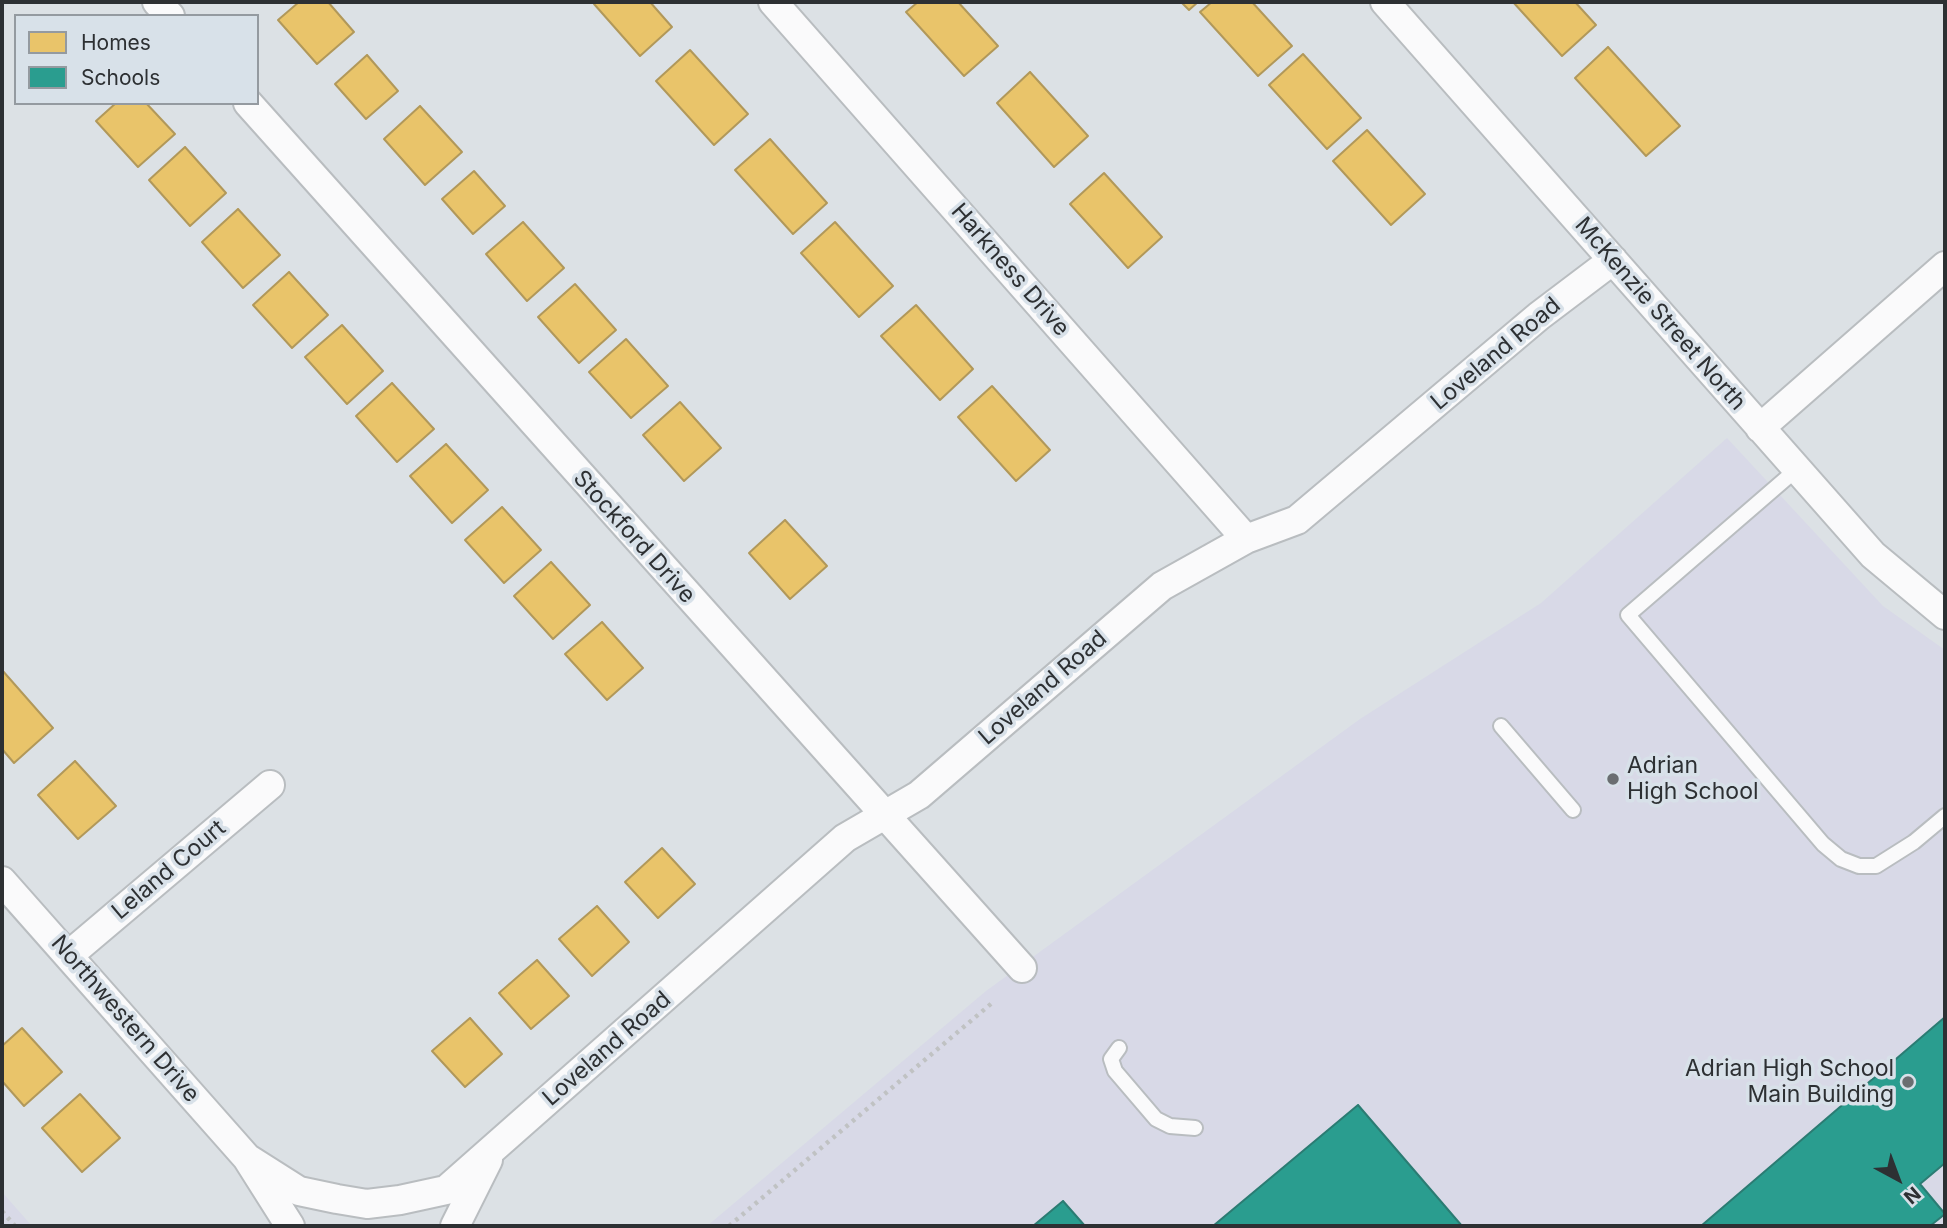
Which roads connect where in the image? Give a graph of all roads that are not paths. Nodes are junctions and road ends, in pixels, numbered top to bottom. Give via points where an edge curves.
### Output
1 (773, 2) edge
2 (1385, 2) edge
3 (250, 105) edge
4 (1613, 260) junction
5 (1945, 266) edge
6 (1760, 428) junction
7 (1797, 470) junction
8 (1246, 539) junction
9 (1945, 615) edge
10 (1501, 726) dead end
11 (270, 785) dead end
12 (1573, 810) dead end
13 (884, 816) junction
14 (1945, 816) edge
15 (2, 881) edge
16 (69, 955) junction
17 (1022, 968) dead end
18 (1119, 1048) dead end
19 (1195, 1128) dead end
20 (495, 1147) junction
21 (247, 1158) junction
22 (290, 1226) edge
23 (455, 1226) edge

1 - 8 street, Harkness Drive
2 - 4 street, McKenzie Street North
3 - 13 street, Stockford Drive
4 - 6 street, McKenzie Street North
4 - 8 street, Loveland Road via 1539,316 1297,520
5 - 6 street
6 - 7 street, McKenzie Street North
7 - 9 street, McKenzie Street North via 1873,555
7 - 14 lane via 1628,615 1823,844 1841,859 1877,866
8 - 13 street, Loveland Road via 1162,586 919,794
10 - 12 lane
11 - 16 street, Leland Court
13 - 17 street, Stockford Drive
13 - 20 street, Loveland Road via 845,838
15 - 16 street, Northwestern Drive
16 - 21 street, Northwestern Drive
18 - 19 lane via 1111,1059 1115,1071 1156,1119 1170,1126
20 - 21 street, Northwestern Drive via 446,1190 367,1204 299,1191
20 - 23 street
21 - 22 street, Northwestern Drive

